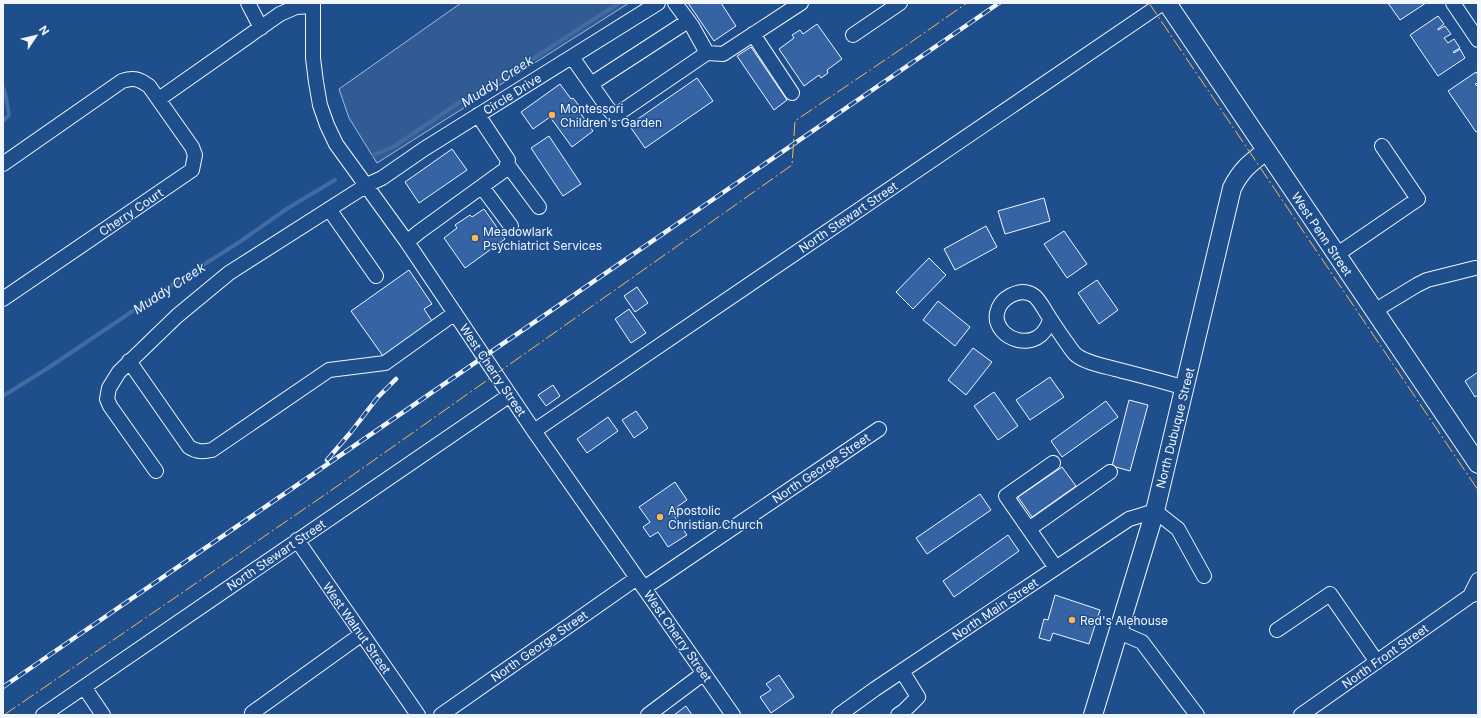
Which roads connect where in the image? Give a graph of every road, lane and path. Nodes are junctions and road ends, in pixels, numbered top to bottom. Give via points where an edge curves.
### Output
1 (248, 3) edge
2 (658, 3) edge
3 (674, 3) edge
4 (801, 3) edge
5 (900, 3) edge
6 (1163, 3) edge
7 (1167, 3) edge
8 (1453, 3) edge
9 (313, 4) edge
10 (688, 21) junction
11 (261, 28) junction
12 (753, 34) junction
13 (853, 35) dead end
14 (1478, 40) edge
15 (707, 53) junction
16 (572, 57) junction
17 (591, 84) junction
18 (792, 93) dead end
19 (159, 99) junction
20 (478, 115) junction
21 (1382, 146) dead end
22 (1266, 151) junction
23 (3, 164) edge
24 (507, 164) junction
25 (367, 185) junction
26 (482, 187) junction
27 (539, 207) dead end
28 (329, 209) junction
29 (511, 226) dead end
30 (407, 242) junction
31 (1336, 255) junction
32 (1475, 268) dead end
33 (376, 276) dead end
34 (3, 299) edge
35 (1374, 311) junction
36 (455, 313) junction
37 (1050, 319) dead end
38 (128, 361) junction
39 (1185, 388) junction
40 (510, 395) junction
41 (879, 429) dead end
42 (534, 431) junction
43 (1053, 463) dead end
44 (1478, 464) edge
45 (156, 471) dead end
46 (1110, 472) dead end
47 (1155, 511) junction
48 (1029, 529) junction
49 (297, 540) junction
50 (1056, 568) junction
51 (1204, 576) dead end
52 (1478, 580) edge
53 (640, 583) junction
54 (1474, 594) edge
55 (1277, 630) dead end
56 (1119, 632) junction
57 (362, 634) junction
58 (1377, 662) junction
59 (902, 671) junction
60 (704, 674) junction
61 (84, 687) junction
62 (252, 713) dead end
63 (43, 715) edge
64 (103, 715) edge
65 (418, 715) edge
66 (441, 715) edge
67 (648, 715) edge
68 (734, 715) edge
69 (839, 715) edge
70 (898, 715) edge
71 (1094, 715) edge
72 (1197, 715) edge
73 (1301, 715) edge

1 - 11 street
2 - 16 street, Circle Drive
3 - 10 street
4 - 12 street
5 - 13 street
6 - 42 street, North Stewart Street
7 - 22 main road, West Penn Street
8 - 14 street
9 - 11 street via 296,7
9 - 25 street, West Cherry Street via 313,58 320,105 336,144
10 - 15 street
10 - 17 street
11 - 19 street
12 - 15 street via 722,54
12 - 18 street
15 - 17 street via 619,113 612,113
16 - 17 street
16 - 20 street, Circle Drive
19 - 23 street, Cherry Court via 141,80 132,78 122,81
19 - 34 street, Cherry Court via 192,147 195,155 192,170
20 - 24 street via 508,160
20 - 25 street, Circle Drive via 382,178
21 - 31 street via 1418,199
22 - 31 main road, West Penn Street
22 - 39 main road, North Dubuque Street via 1247,165 1237,176 1232,188
24 - 26 street via 506,169
24 - 27 street
25 - 28 street, Circle Drive
25 - 30 street, West Cherry Street
26 - 29 street
26 - 30 street
28 - 33 street
28 - 38 street, Circle Drive via 229,273
30 - 36 street, West Cherry Street
31 - 35 main road, West Penn Street
32 - 35 street via 1417,284
35 - 44 main road, West Penn Street
36 - 38 street via 385,363 329,370 212,450 204,452 190,447
36 - 40 street, West Cherry Street
37 - 39 street via 1076,355 1091,362
38 - 45 street, Circle Drive via 109,388 107,399
39 - 47 main road, North Dubuque Street
40 - 42 street, West Cherry Street
40 - 49 street, North Stewart Street
41 - 53 street, North George Street
42 - 53 street, West Cherry Street
43 - 48 street via 1006,496
46 - 48 street
47 - 50 street, North Main Street via 1129,519
47 - 51 street via 1178,529
47 - 56 main road, North Dubuque Street
48 - 50 street
49 - 57 street, West Walnut Street
49 - 61 street, North Stewart Street
50 - 59 street, North Main Street
52 - 54 street, North Front Street
53 - 60 street, West Cherry Street
53 - 66 street, North George Street
54 - 58 street, North Front Street
55 - 58 street via 1330,594
56 - 71 main road, North Dubuque Street
56 - 72 street via 1142,642
57 - 62 street
57 - 65 street, West Walnut Street
58 - 73 street, North Front Street
59 - 69 street, North Main Street
59 - 70 street via 918,697
60 - 67 street
60 - 68 street, West Cherry Street
61 - 63 street, North Stewart Street
61 - 64 street

